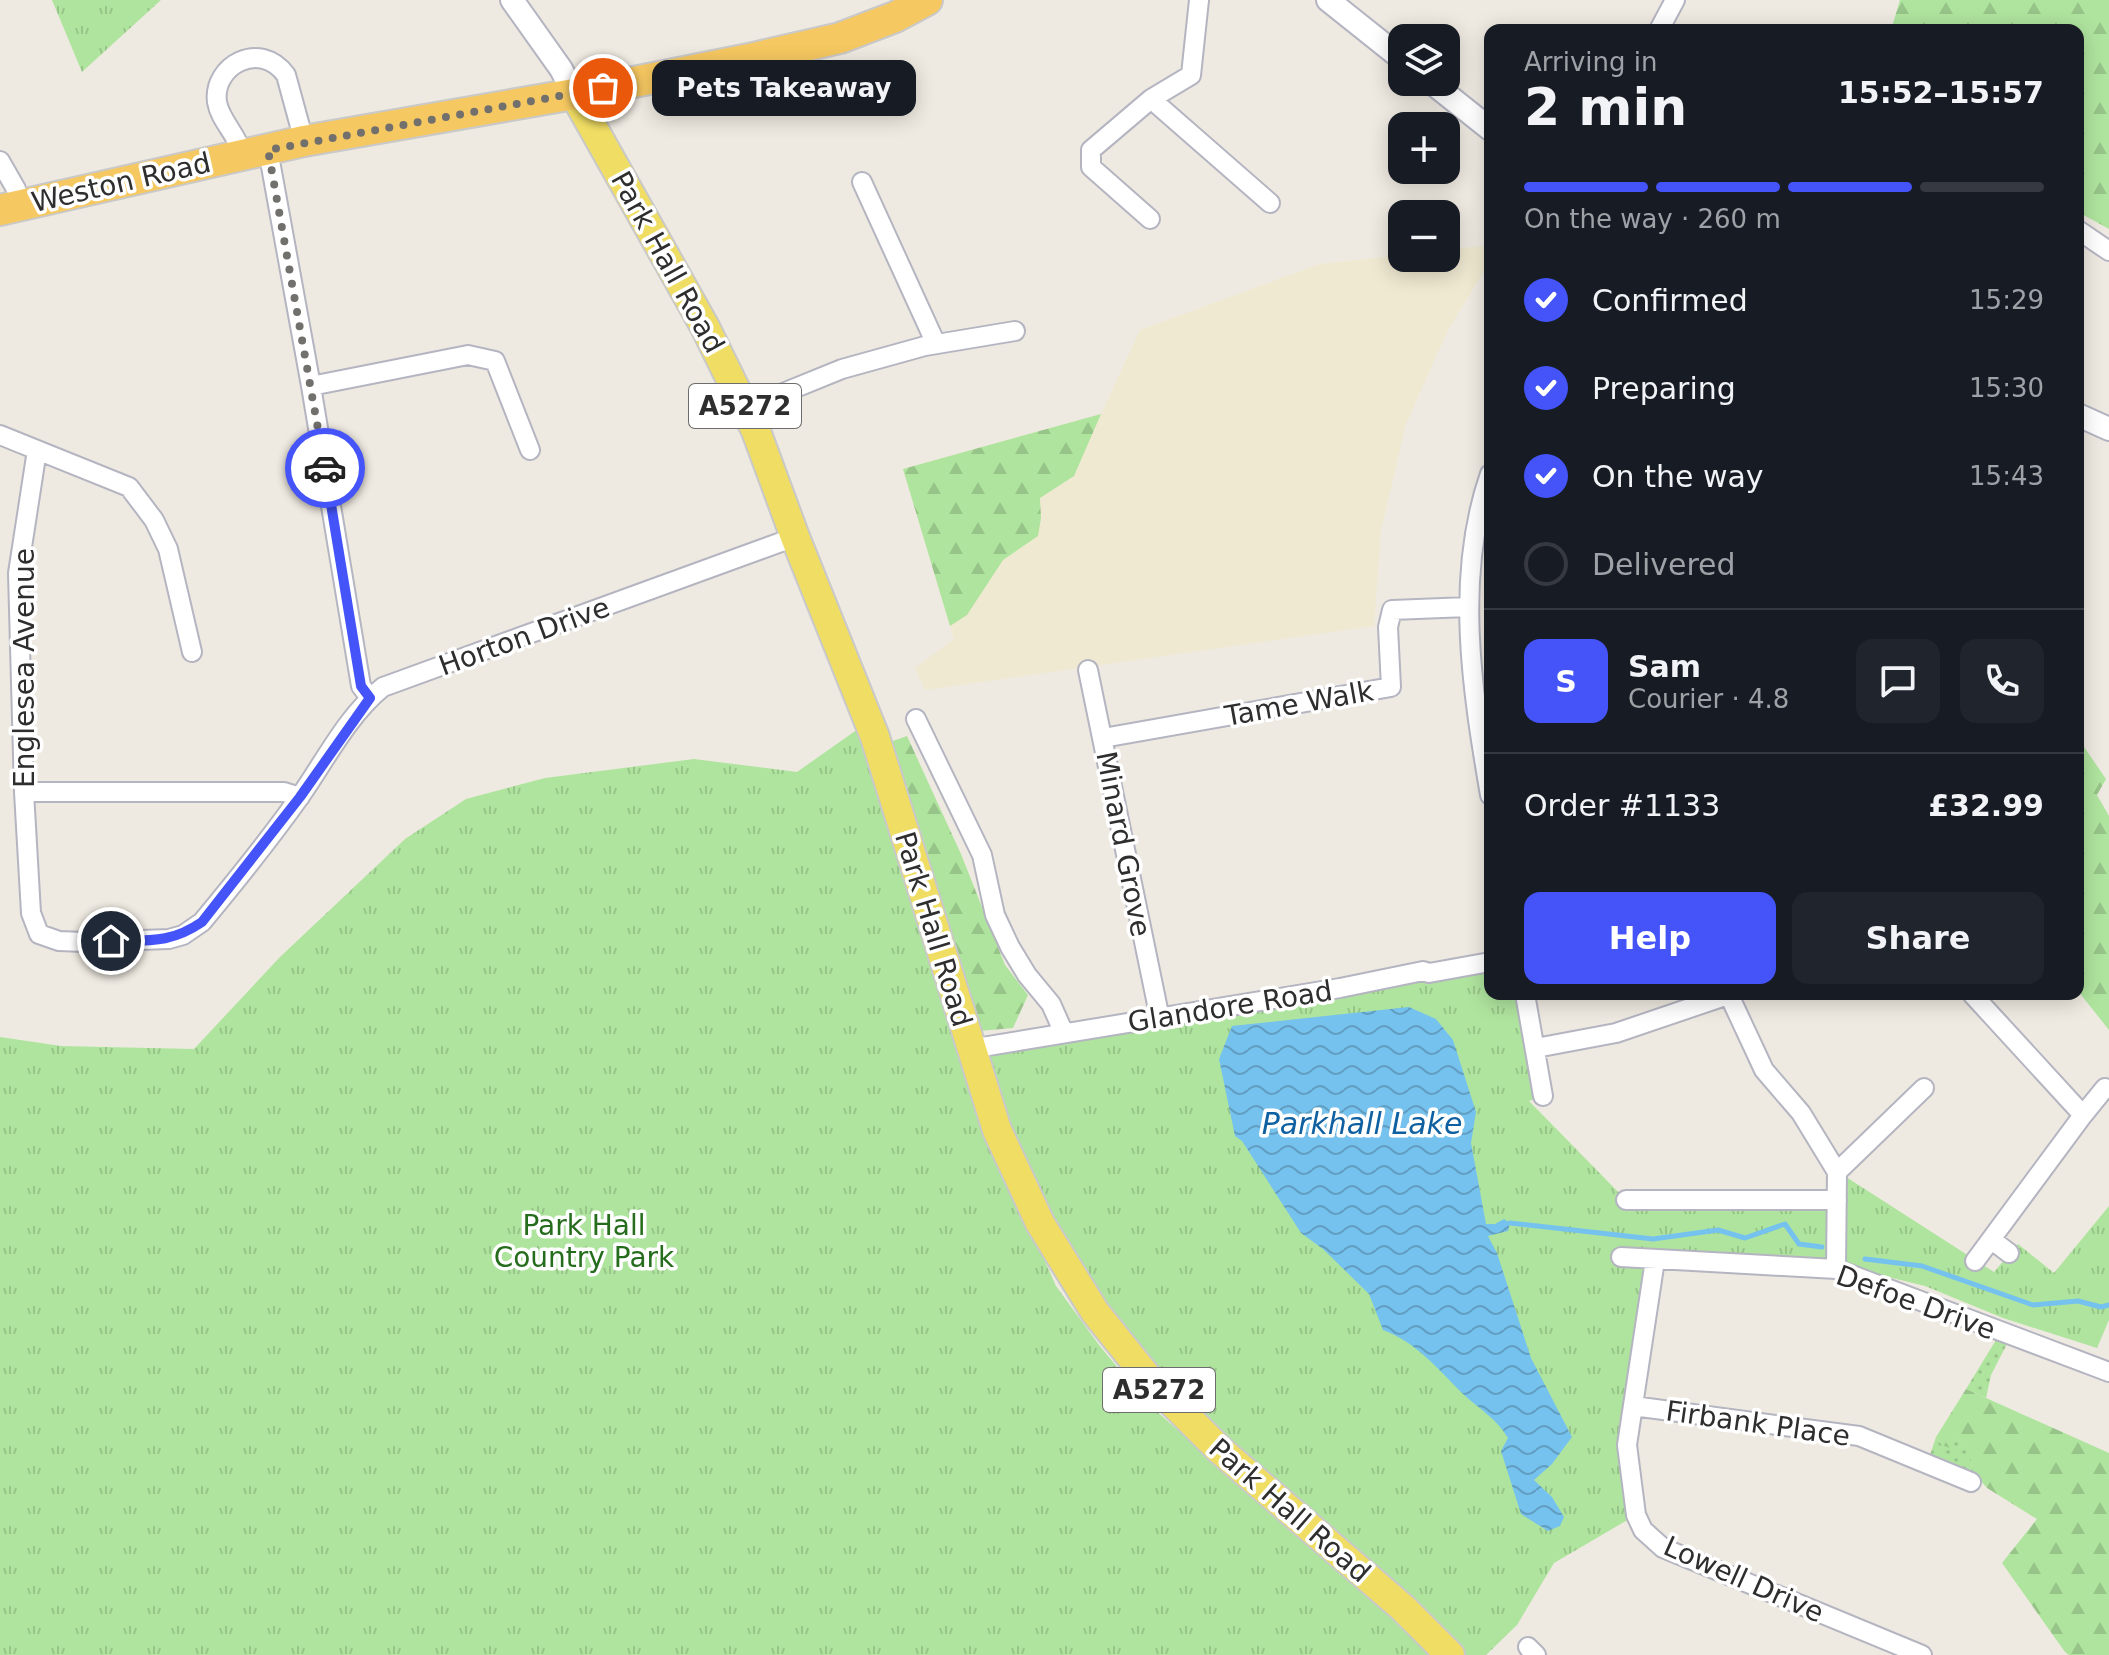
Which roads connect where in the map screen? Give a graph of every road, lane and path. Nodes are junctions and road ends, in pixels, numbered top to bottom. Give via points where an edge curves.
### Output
1 (512, 0) edge
2 (927, 0) edge
3 (1199, 0) edge
4 (1328, 0) edge
5 (1675, 0) edge
6 (1662, 24) edge
7 (1388, 48) edge
8 (574, 94) junction
9 (1449, 96) edge
10 (1151, 99) junction
11 (1484, 124) edge
12 (304, 141) junction
13 (255, 152) junction
14 (0, 161) edge
15 (862, 182) dead end
16 (1270, 203) dead end
17 (9, 208) edge
18 (1150, 219) dead end
19 (2084, 234) edge
20 (2109, 251) edge
21 (1015, 331) dead end
22 (936, 344) junction
23 (311, 386) junction
24 (746, 408) junction
25 (2084, 418) edge
26 (2109, 429) edge
27 (0, 435) edge
28 (37, 450) junction
29 (530, 450) dead end
30 (1484, 505) edge
31 (795, 537) junction
32 (1468, 607) junction
33 (192, 652) dead end
34 (1088, 670) dead end
35 (370, 698) junction
36 (916, 719) dead end
37 (1103, 738) junction
38 (1484, 761) edge
39 (24, 792) junction
40 (300, 797) junction
41 (39, 934) joint
42 (1484, 963) edge
43 (1526, 1000) edge
44 (1692, 1000) edge
45 (1733, 1000) edge
46 (1978, 1000) edge
47 (1160, 1019) junction
48 (1063, 1031) junction
49 (1536, 1048) junction
50 (970, 1049) junction
51 (1924, 1088) dead end
52 (2105, 1088) dead end
53 (1543, 1096) dead end
54 (2083, 1115) junction
55 (1837, 1172) junction
56 (1626, 1200) dead end
57 (1837, 1200) junction
58 (1992, 1240) junction
59 (2009, 1253) dead end
60 (1621, 1257) dead end
61 (1655, 1260) junction
62 (1975, 1261) dead end
63 (1836, 1269) junction
64 (2109, 1372) edge
65 (1633, 1406) junction
66 (1971, 1482) dead end
67 (1450, 1655) edge
68 (1922, 1655) edge

1 - 8 street
2 - 8 highway, Weston Road via 840,38
3 - 10 street via 1191,75
4 - 7 street
5 - 6 street
8 - 12 highway, Weston Road
8 - 24 main road, Park Hall Road / A5272
9 - 11 street
10 - 16 street
10 - 18 street via 1091,150 1091,167
12 - 13 highway, Weston Road
12 - 13 street, Weston Road via 286,75 267,58 247,58 225,76 216,99 239,141
13 - 17 highway, Weston Road
13 - 23 street
14 - 17 street via 16,189
15 - 22 street
19 - 20 street
21 - 22 street
22 - 24 street via 842,369
23 - 29 street via 468,355 495,361
23 - 35 street via 361,686
24 - 31 main road, Park Hall Road / A5272
25 - 26 street
27 - 28 street
28 - 33 street via 129,487 141,501 168,549
28 - 39 street, Englesea Avenue via 18,573
30 - 32 street via 1471,562
31 - 35 street, Horton Drive via 383,687
31 - 50 main road, Park Hall Road / A5272 via 875,737
32 - 37 street, Tame Walk via 1392,610 1391,687
32 - 38 street
34 - 37 street, Minard Grove
35 - 40 street, Horton Drive
36 - 48 street via 982,855 995,915 1010,947 1051,1004
37 - 47 street, Minard Grove
39 - 40 street via 284,792
39 - 41 street, Englesea Avenue via 31,913
40 - 41 street, Horton Drive via 202,922 183,935 83,942
42 - 47 street, Glandore Road
43 - 49 street
44 - 49 street via 1616,1033
45 - 55 street via 1764,1070 1801,1113
46 - 54 street
47 - 48 street, Glandore Road
48 - 50 street, Glandore Road
49 - 53 street
50 - 67 main road, Park Hall Road / A5272 via 997,1130 1040,1223 1121,1346 1220,1450
51 - 55 street
52 - 54 street
54 - 58 street
55 - 57 street
56 - 57 street
57 - 63 street
58 - 59 street
58 - 62 street
60 - 61 street, Defoe Drive
61 - 63 street, Defoe Drive
61 - 65 street, Lowell Drive
63 - 64 street, Defoe Drive
65 - 66 street, Firbank Place via 1859,1436
65 - 68 street, Lowell Drive via 1627,1445 1636,1515 1643,1530 1663,1548

